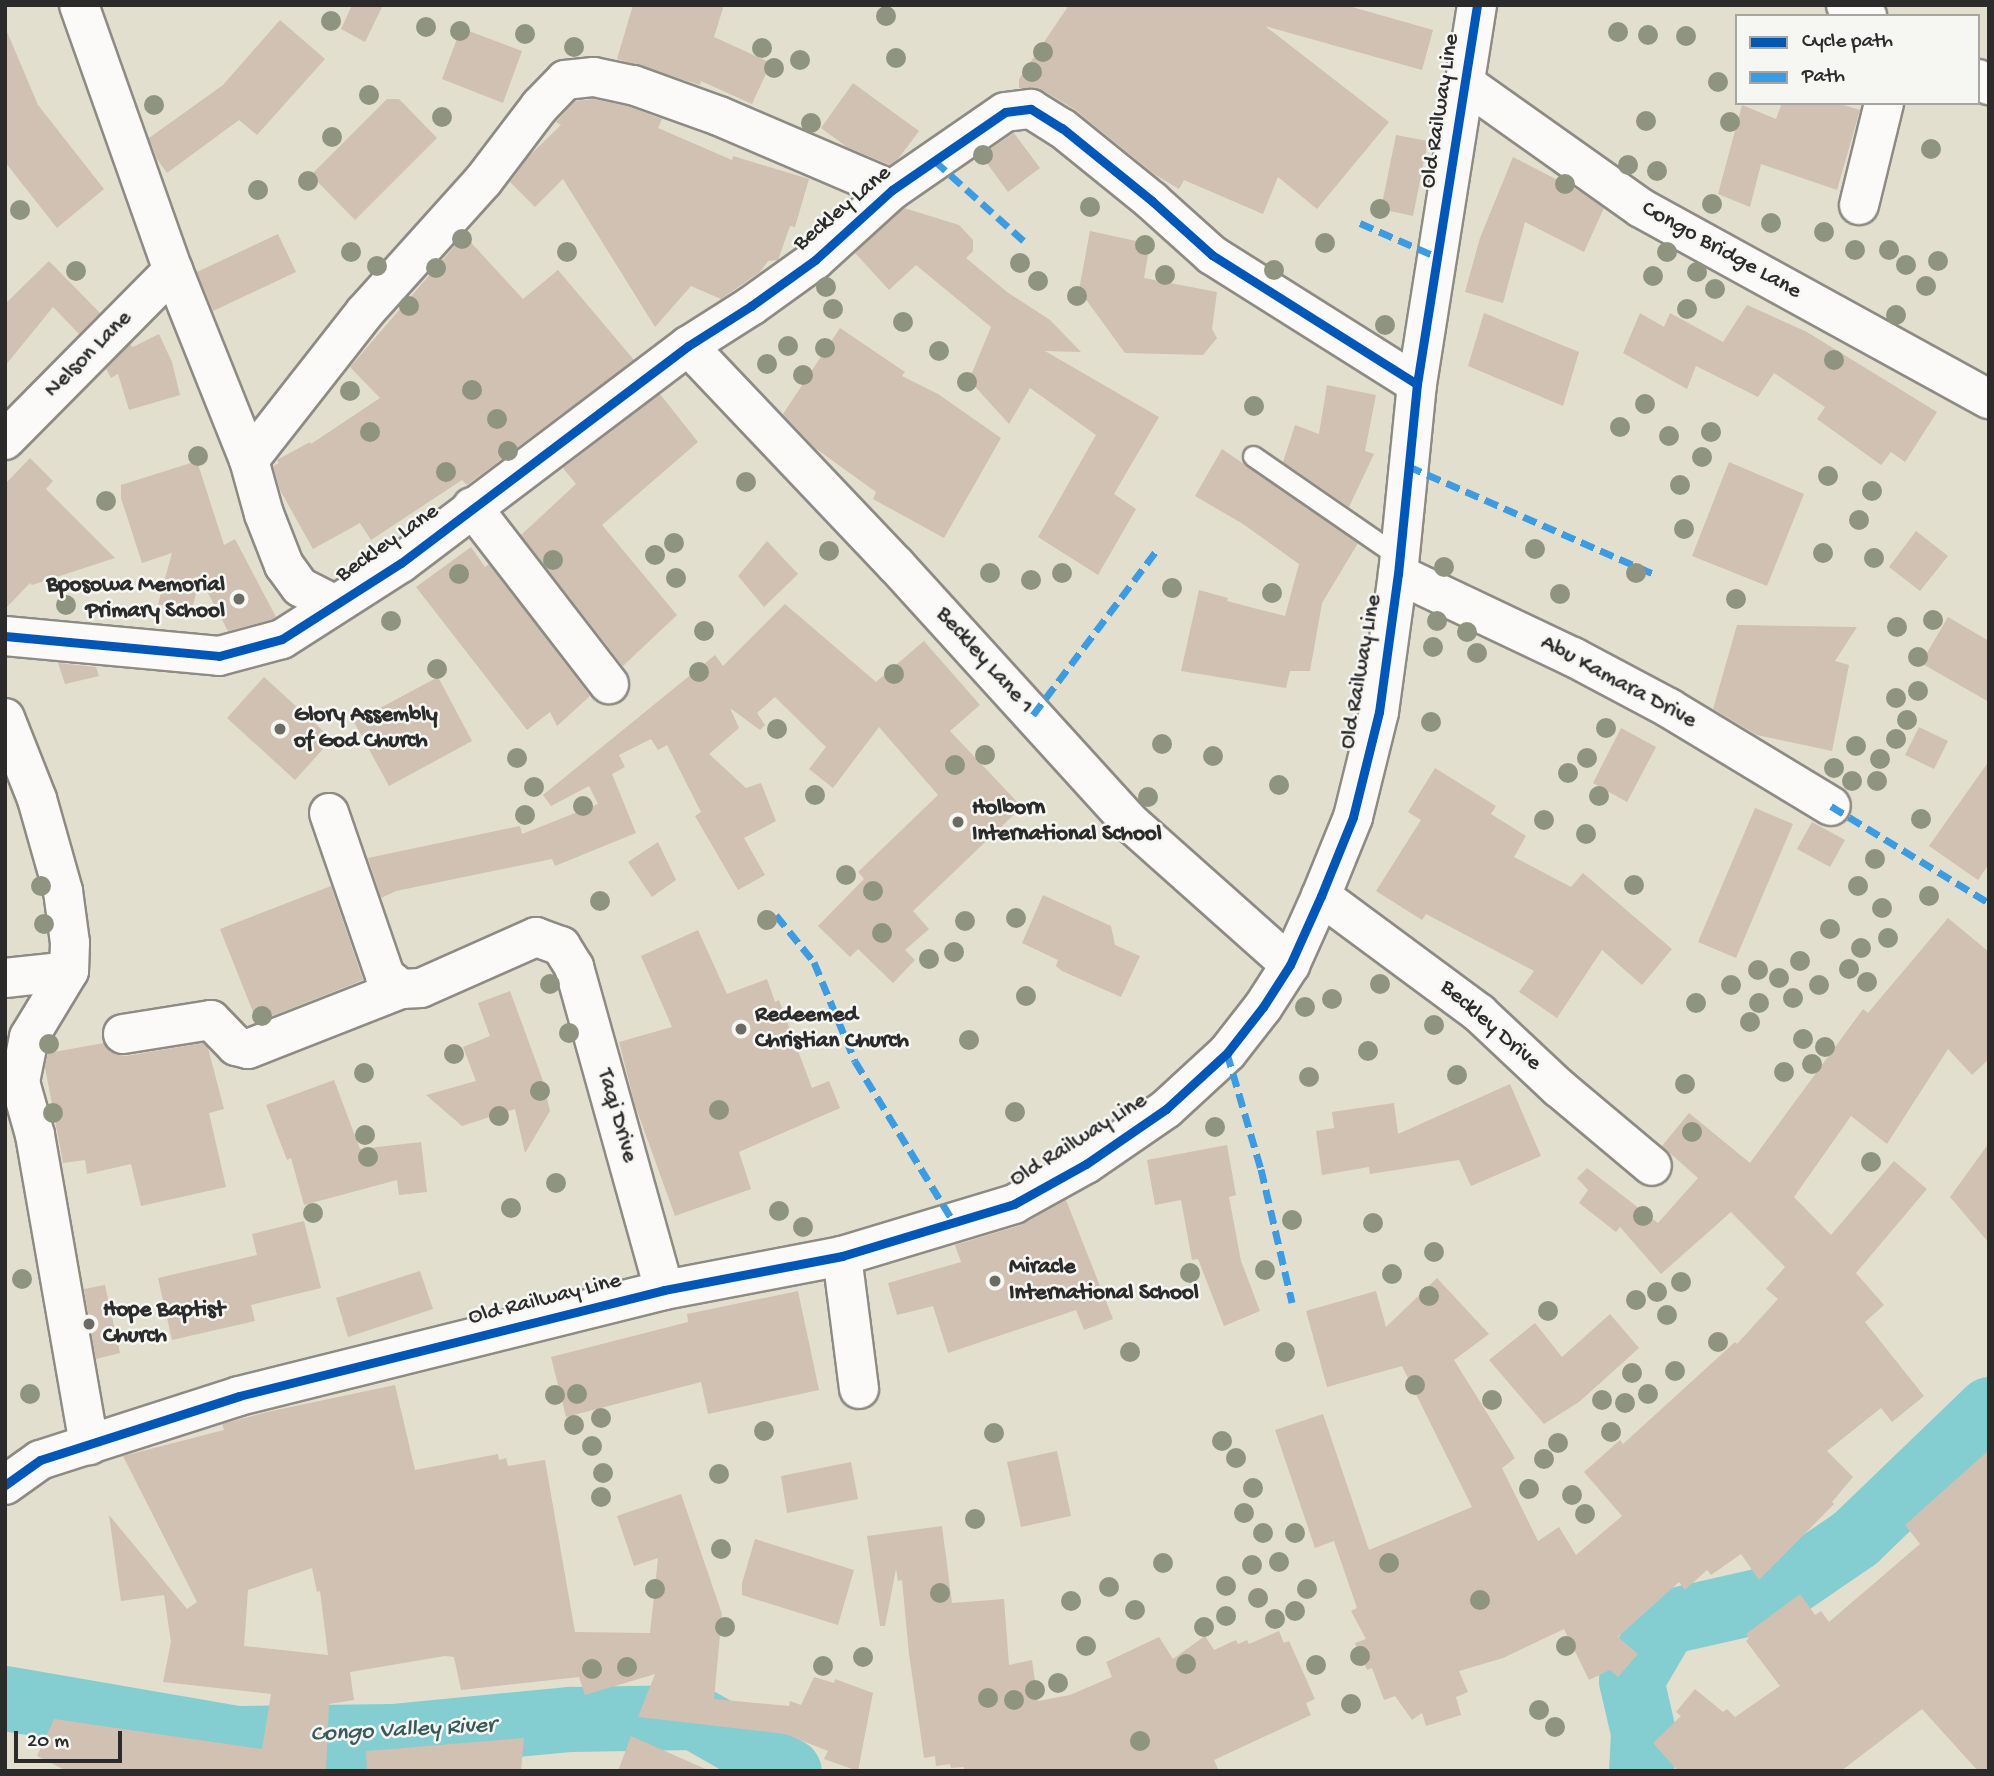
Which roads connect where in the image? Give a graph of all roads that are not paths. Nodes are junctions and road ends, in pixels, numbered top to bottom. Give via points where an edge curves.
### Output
1 (79, 5) edge
2 (1477, 5) edge
3 (1846, 5) edge
4 (1863, 14) edge
5 (1466, 84) junction
6 (1884, 105) edge
7 (892, 190) junction
8 (1859, 205) dead end
9 (173, 270) junction
10 (688, 346) junction
11 (1417, 384) junction
12 (1989, 399) edge
13 (5, 440) edge
14 (1253, 456) dead end
15 (249, 460) junction
16 (472, 507) junction
17 (1398, 565) junction
18 (334, 604) junction
19 (5, 636) edge
20 (609, 684) dead end
21 (5, 718) edge
22 (21, 800) edge
23 (1831, 806) dead end
24 (329, 813) dead end
25 (1321, 896) junction
26 (1290, 965) junction
27 (69, 971) junction
28 (5, 978) edge
29 (401, 989) junction
30 (123, 1034) dead end
31 (1652, 1166) dead end
32 (842, 1256) junction
33 (664, 1290) junction
34 (859, 1389) dead end
35 (89, 1445) junction
36 (5, 1485) edge

1 - 9 street
2 - 5 street, Old Railway Line
3 - 4 street
5 - 11 street, Old Railway Line
5 - 12 street, Congo Bridge Lane via 1642,208
6 - 8 street
7 - 10 street, Beckley Lane via 815,260
7 - 11 street, Beckley Lane via 1005,112 1031,109 1082,144 1212,256
7 - 15 street via 719,116 633,85 594,77 565,80 483,181 365,312
9 - 13 street, Nelson Lane
9 - 15 street
10 - 16 street, Beckley Lane
10 - 26 street, Beckley Lane 1 via 1132,824
11 - 17 street, Old Railway Line
14 - 17 lane
15 - 18 street via 285,565 300,587
16 - 18 street, Beckley Lane via 401,564
16 - 20 street
17 - 23 street, Abu Kamara Drive via 1669,708
17 - 25 street, Old Railway Line via 1379,712 1353,817
18 - 19 street, Beckley Lane via 282,639 219,656
21 - 22 street
22 - 27 street via 63,891
24 - 29 street via 385,976
25 - 26 street, Old Railway Line
25 - 31 street, Beckley Drive via 1479,1013
26 - 32 street, Old Railway Line via 1227,1053 1166,1109 1086,1164 1014,1204
27 - 28 street
27 - 35 street via 29,1037 20,1082 35,1135
29 - 30 street via 248,1049 236,1046 211,1020
29 - 33 street, Taqi Drive via 421,988 536,937 561,946 575,967
32 - 33 street, Old Railway Line
32 - 34 street
33 - 35 street, Old Railway Line via 239,1396
35 - 36 street, Old Railway Line via 40,1460

